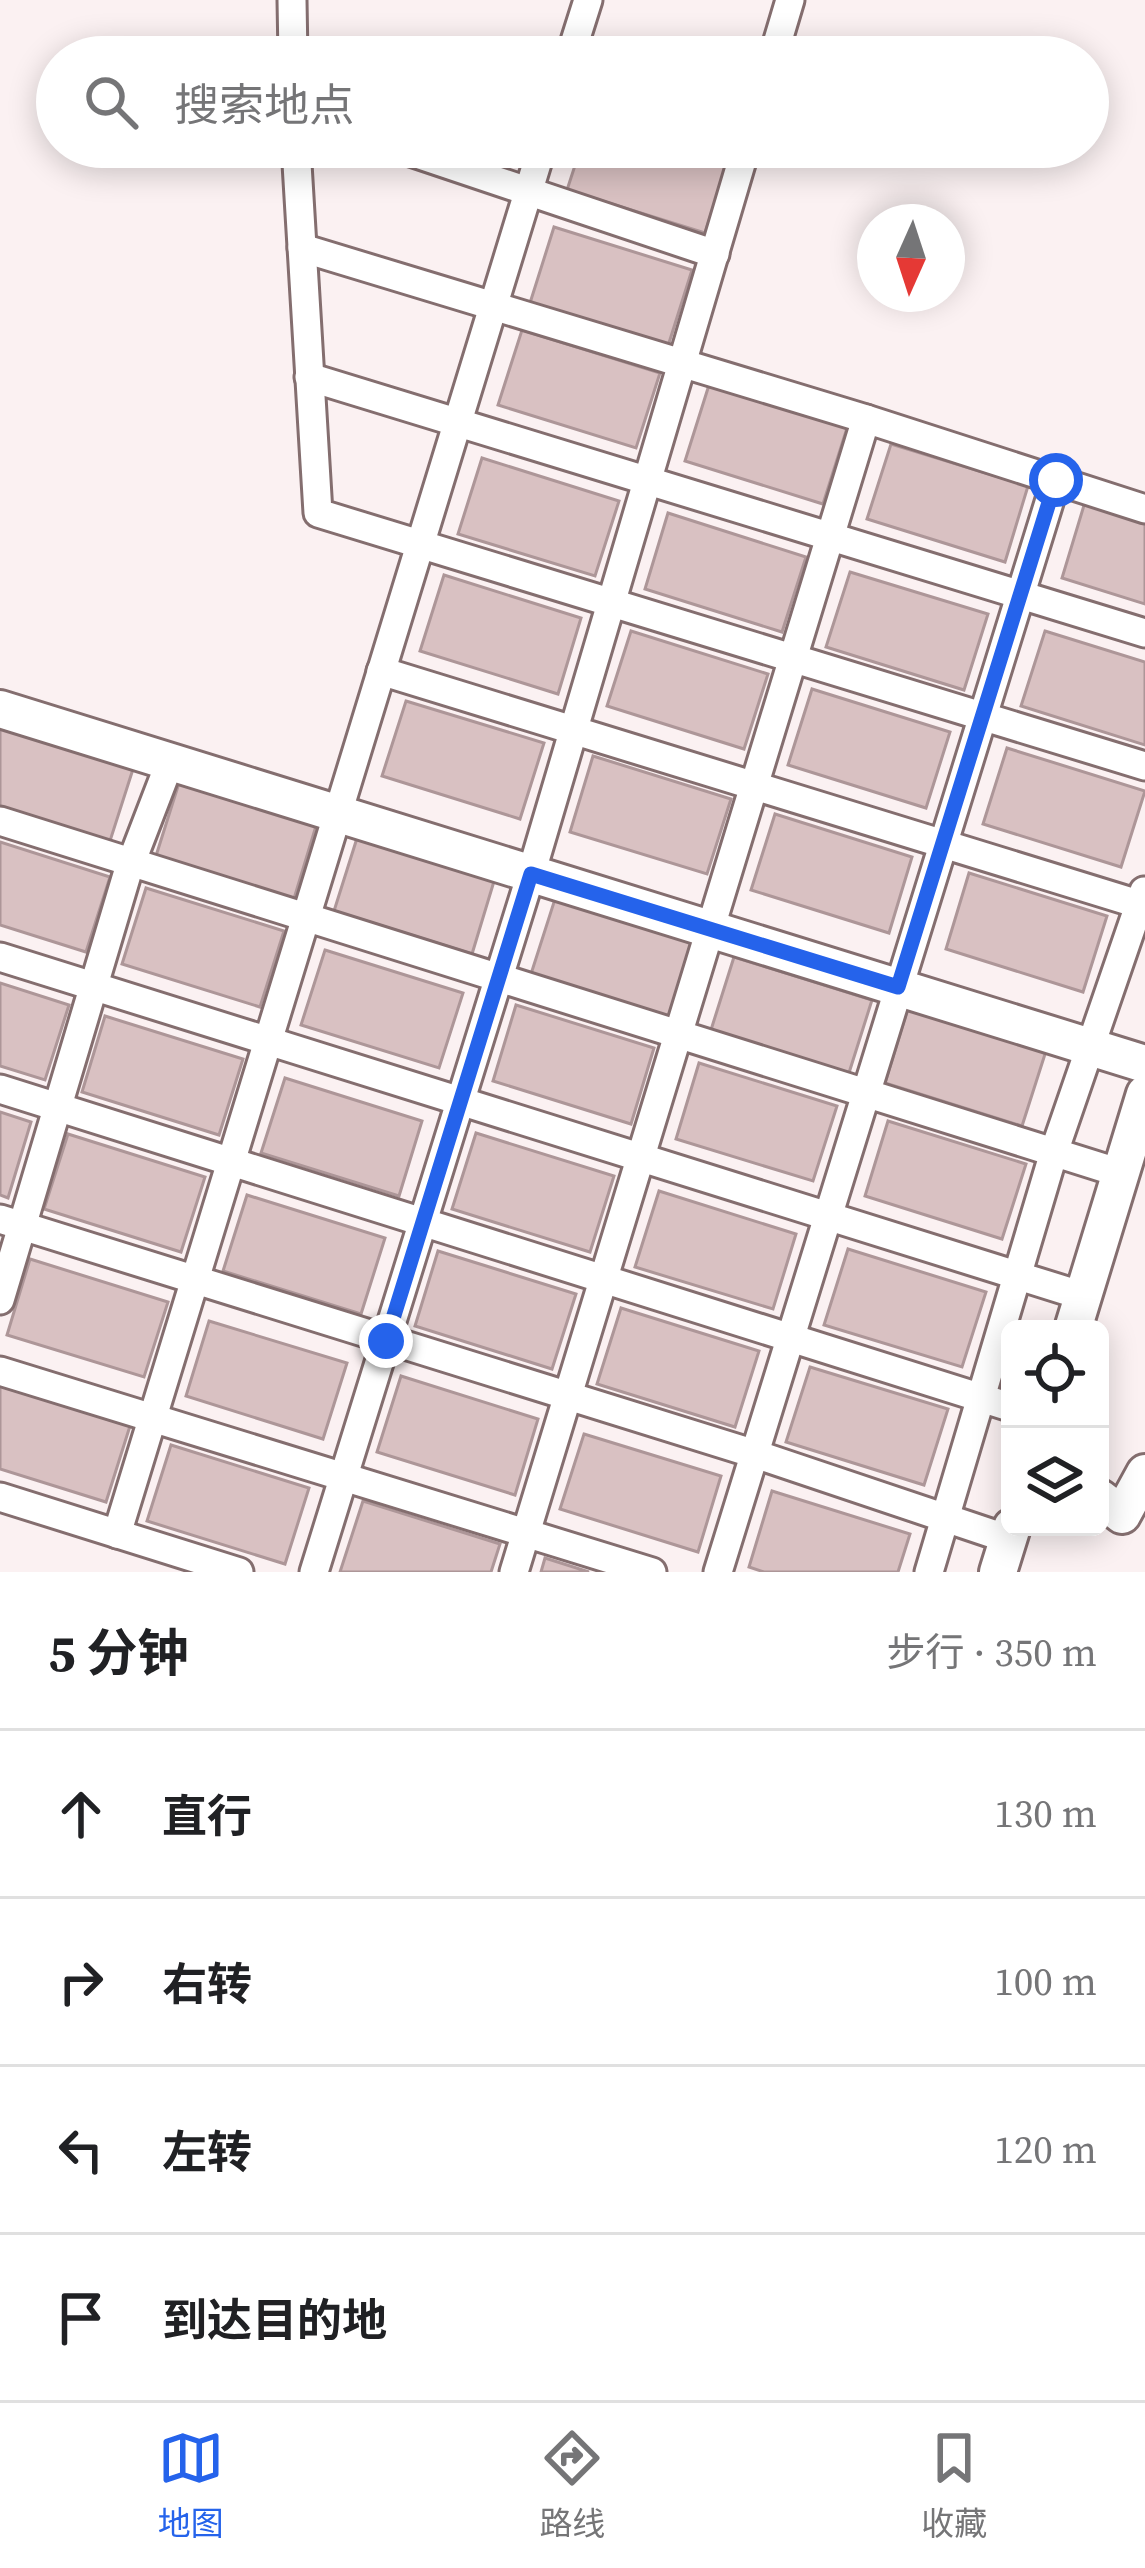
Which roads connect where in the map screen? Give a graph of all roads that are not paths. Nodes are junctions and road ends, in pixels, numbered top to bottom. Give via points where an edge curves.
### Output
1 (292, 0) edge
2 (588, 0) edge
3 (790, 0) edge
4 (293, 36) edge
5 (577, 36) edge
6 (779, 36) edge
7 (297, 168) edge
8 (458, 168) edge
9 (535, 168) edge
10 (739, 168) edge
11 (528, 192) junction
12 (302, 248) junction
13 (715, 254) junction
14 (493, 306) junction
15 (682, 363) junction
16 (309, 377) junction
17 (866, 419) junction
18 (457, 423) junction
19 (1056, 480) junction
20 (647, 481) junction
21 (1145, 509) edge
22 (830, 537) junction
23 (417, 547) junction
24 (1021, 595) junction
25 (610, 605) junction
26 (1145, 633) edge
27 (793, 660) junction
28 (381, 671) junction
29 (0, 709) edge
30 (982, 717) junction
31 (573, 730) junction
32 (170, 762) junction
33 (1145, 766) edge
34 (754, 786) junction
35 (337, 813) junction
36 (0, 821) edge
37 (943, 844) junction
38 (131, 863) junction
39 (531, 874) junction
40 (1143, 899) edge
41 (305, 917) junction
42 (710, 929) junction
43 (0, 957) edge
44 (498, 978) junction
45 (94, 986) junction
46 (898, 987) junction
47 (678, 1035) junction
48 (268, 1040) junction
49 (1090, 1047) junction
50 (1145, 1064) edge
51 (0, 1089) edge
52 (866, 1093) junction
53 (1145, 1094) edge
54 (460, 1101) junction
55 (58, 1107) junction
56 (1054, 1152) junction
57 (641, 1158) junction
58 (231, 1162) junction
59 (1120, 1173) junction
60 (828, 1216) junction
61 (422, 1222) junction
62 (11, 1223) edge
63 (1017, 1275) junction
64 (604, 1279) junction
65 (195, 1281) junction
66 (0, 1300) edge
67 (1078, 1312) edge
68 (790, 1337) junction
69 (386, 1341) junction
70 (0, 1371) edge
71 (980, 1397) junction
72 (568, 1398) junction
73 (1001, 1404) edge
74 (153, 1418) junction
75 (755, 1454) junction
76 (1145, 1473) edge
77 (344, 1477) junction
78 (0, 1497) edge
79 (1109, 1505) edge
80 (945, 1516) junction
81 (526, 1532) junction
82 (118, 1534) junction
83 (1006, 1546) edge
84 (239, 1572) edge
85 (314, 1572) edge
86 (514, 1572) edge
87 (652, 1572) edge
88 (718, 1572) edge
89 (929, 1572) edge

1 - 4 street
2 - 5 street
3 - 6 street
7 - 12 street
8 - 11 street
9 - 11 street
10 - 13 street
11 - 13 street
11 - 14 street
12 - 14 street
12 - 16 street
13 - 15 street
14 - 15 street
14 - 18 street
15 - 17 street
15 - 20 street
16 - 18 street
16 - 23 street via 317,513
17 - 19 street
17 - 22 street
18 - 20 street
18 - 23 street
19 - 21 street
19 - 24 street
20 - 22 street
20 - 25 street
22 - 24 street
22 - 27 street
23 - 25 street
23 - 28 street
24 - 26 street
24 - 30 street
25 - 27 street
25 - 31 street
27 - 30 street
27 - 34 street
28 - 31 street
28 - 35 street
29 - 32 street
30 - 33 street
30 - 37 street
31 - 34 street
31 - 39 street
32 - 35 street
32 - 38 street
34 - 37 street
34 - 42 street
35 - 39 street
35 - 41 street
36 - 38 street
37 - 40 street
37 - 46 street
38 - 41 street
38 - 45 street
39 - 42 street
39 - 44 street
40 - 49 street
41 - 44 street
41 - 48 street
42 - 46 street
42 - 47 street
43 - 45 street
44 - 47 street
44 - 54 street
45 - 48 street
45 - 55 street
46 - 49 street
46 - 52 street
47 - 52 street
47 - 57 street
48 - 54 street
48 - 58 street
49 - 50 street
49 - 56 street
51 - 55 street
52 - 56 street
52 - 60 street
53 - 59 street
54 - 57 street
54 - 61 street
55 - 58 street
55 - 62 street
56 - 59 street
56 - 63 street
57 - 60 street
57 - 64 street
58 - 61 street
58 - 65 street
59 - 67 street
60 - 63 street
60 - 68 street
61 - 64 street
61 - 69 street
62 - 65 street
62 - 66 street
63 - 67 street
63 - 71 street
64 - 68 street
64 - 72 street
65 - 69 street
65 - 74 street
68 - 71 street
68 - 75 street
69 - 72 street
69 - 77 street
70 - 74 street
71 - 73 street
71 - 80 street
72 - 75 street
72 - 81 street
74 - 77 street
74 - 82 street
75 - 80 street
75 - 88 street
76 - 79 street via 1122,1515
77 - 81 street
77 - 85 street
78 - 82 street
80 - 83 street
80 - 89 street
81 - 86 street
81 - 87 street
82 - 84 street

